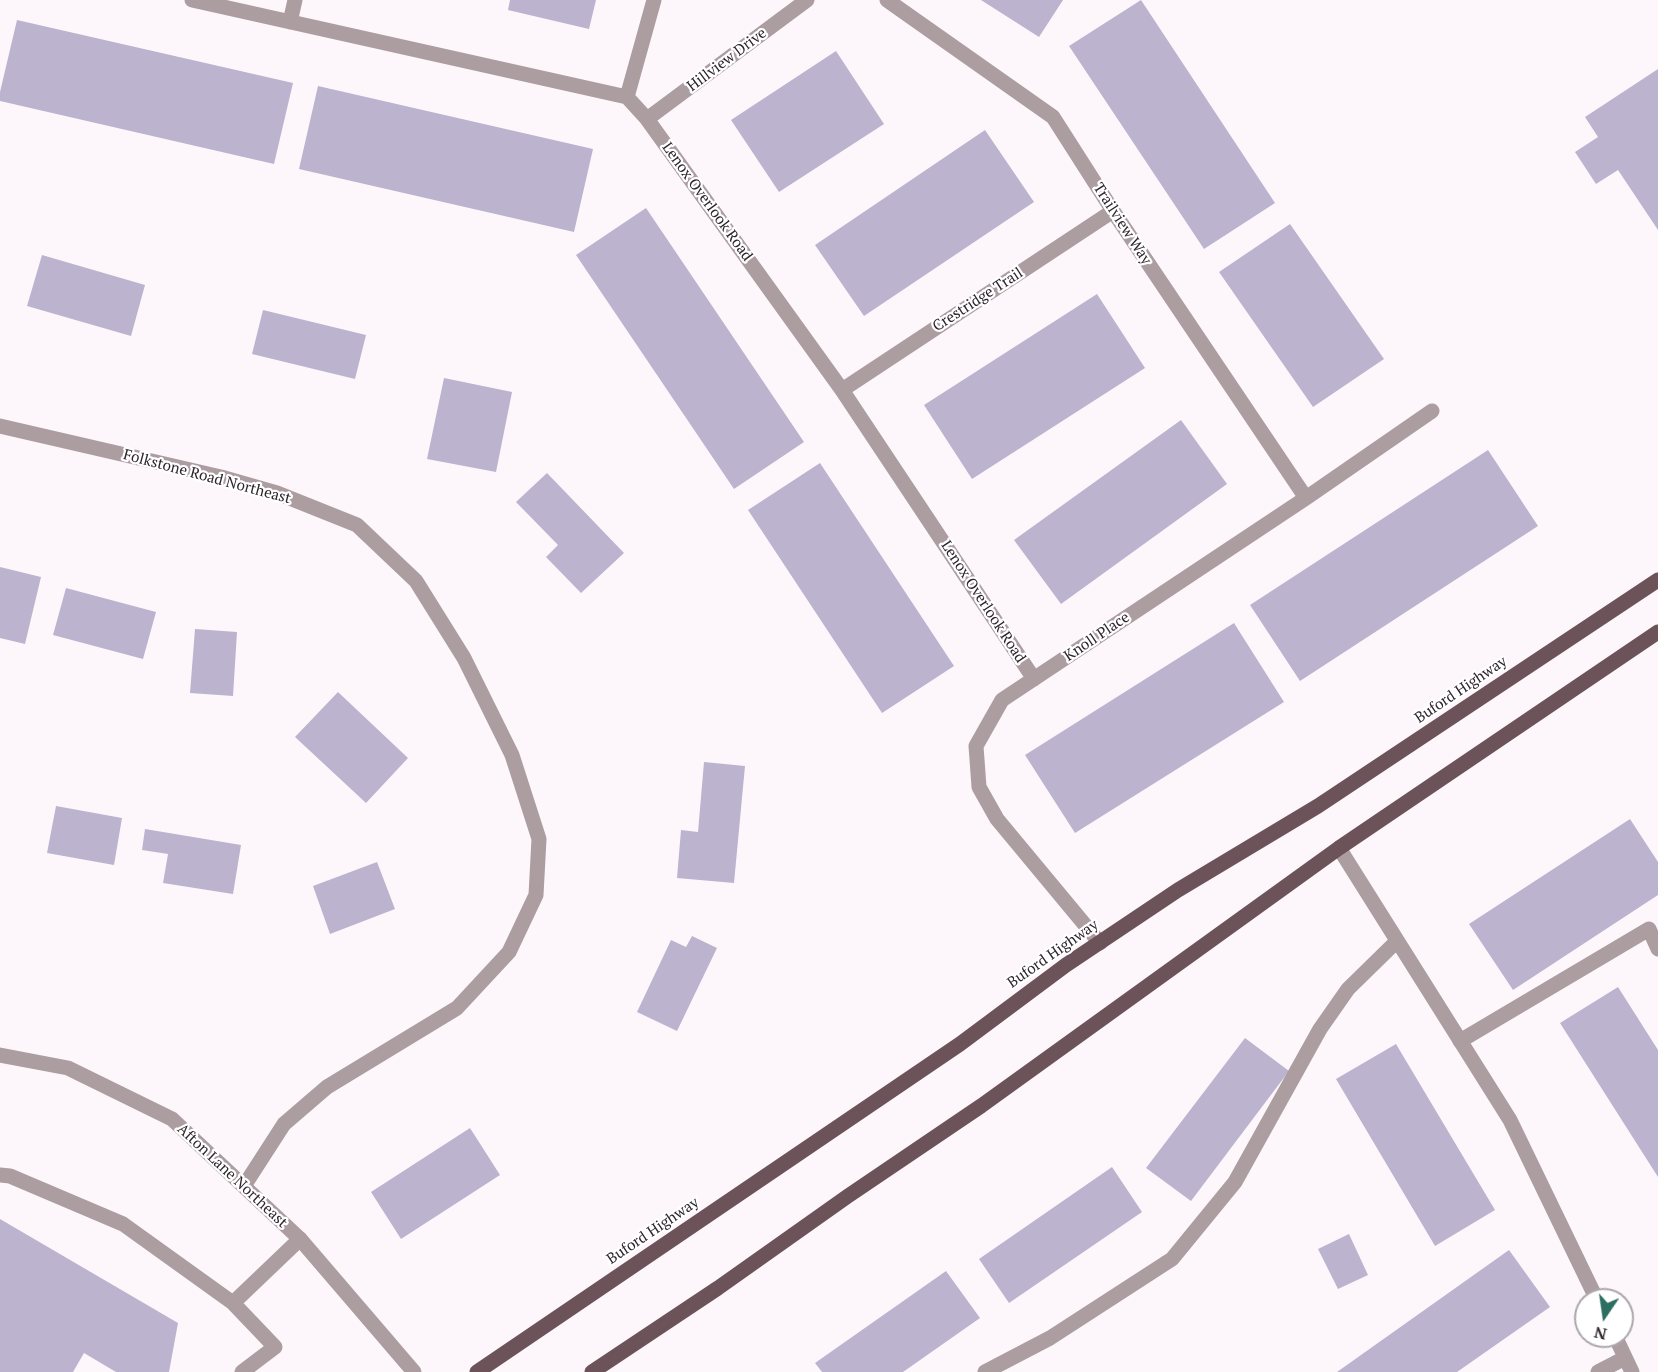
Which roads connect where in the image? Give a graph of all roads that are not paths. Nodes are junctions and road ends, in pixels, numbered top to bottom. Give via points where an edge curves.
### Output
1 (192, 0) edge
2 (295, 0) edge
3 (654, 0) edge
4 (807, 0) edge
5 (887, 0) edge
6 (290, 22) junction
7 (627, 97) junction
8 (647, 119) junction
9 (1113, 211) junction
10 (842, 390) junction
11 (1432, 411) dead end
12 (0, 426) edge
13 (1306, 498) junction
14 (1658, 580) edge
15 (1658, 632) edge
16 (1034, 679) junction
17 (1339, 848) junction
18 (1397, 941) junction
19 (1100, 943) junction
20 (1658, 949) edge
21 (1460, 1041) junction
22 (0, 1055) edge
23 (0, 1175) edge
24 (244, 1186) junction
25 (300, 1239) junction
26 (1591, 1288) edge
27 (233, 1303) junction
28 (1621, 1348) edge
29 (1629, 1365) edge
30 (242, 1372) edge
31 (414, 1372) edge
32 (477, 1372) edge
33 (592, 1372) edge
34 (985, 1372) edge
35 (1598, 1372) edge

1 - 6 street
2 - 6 street
3 - 7 street
4 - 8 street, Hillview Drive
5 - 9 street, Trailview Way via 1053,117
6 - 7 street
7 - 8 street, Lenox Overlook Road
8 - 10 street, Lenox Overlook Road
9 - 10 street, Crestridge Trail
9 - 13 street, Trailview Way
10 - 16 street, Lenox Overlook Road
11 - 13 street, Knoll Place
12 - 24 street, Folkstone Road Northeast via 277,492 357,525 416,581 465,658 512,755 539,839 536,895 509,952 457,1008 327,1087 284,1124
13 - 16 street, Knoll Place
14 - 19 main road, Buford Highway via 1318,806 1178,890
15 - 17 main road
16 - 19 street, Knoll Place via 1002,700 976,746 979,787 997,819
17 - 18 street
17 - 33 main road via 981,1106
18 - 21 street
18 - 34 street via 1348,989 1320,1029 1235,1182 1172,1259 1050,1338
19 - 32 main road, Buford Highway via 960,1044
20 - 21 street via 1648,929
21 - 26 street via 1509,1120
22 - 24 street, Afton Lane Northeast via 68,1068 172,1119
23 - 27 street via 123,1224
24 - 25 street, Afton Lane Northeast
25 - 27 street
25 - 31 street, Afton Lane Northeast
27 - 30 street via 275,1347
28 - 29 street
29 - 35 street

